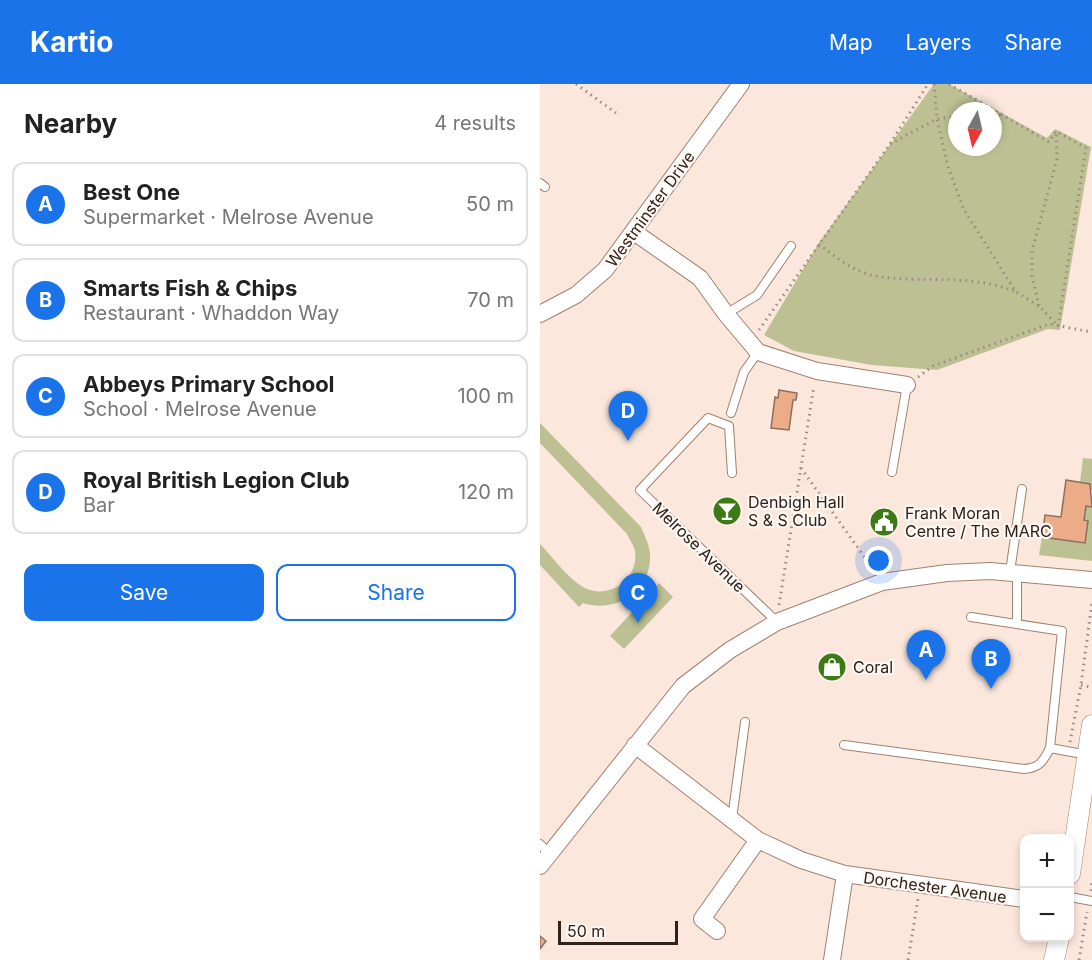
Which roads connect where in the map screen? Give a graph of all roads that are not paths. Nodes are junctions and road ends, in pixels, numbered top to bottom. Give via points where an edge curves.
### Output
1 (741, 84) edge
2 (634, 232) junction
3 (791, 246) dead end
4 (540, 314) edge
5 (726, 314) junction
6 (754, 348) junction
7 (907, 385) joint
8 (730, 413) dead end
9 (892, 472) dead end
10 (732, 473) dead end
11 (1022, 489) dead end
12 (1014, 572) junction
13 (1092, 580) edge
14 (971, 617) dead end
15 (777, 622) junction
16 (1017, 622) junction
17 (745, 722) dead end
18 (1092, 725) edge
19 (635, 745) junction
20 (844, 745) dead end
21 (1050, 748) junction
22 (1088, 755) junction
23 (732, 819) junction
24 (758, 840) junction
25 (1074, 848) edge
26 (543, 855) edge
27 (845, 874) junction
28 (1020, 898) edge
29 (1074, 898) edge
30 (1091, 900) edge
31 (717, 931) dead end
32 (1058, 942) edge
33 (832, 960) edge
34 (1054, 960) edge

1 - 2 street, Westminster Drive
2 - 4 street, Westminster Drive via 605,270 576,296
2 - 5 street via 700,278
3 - 5 lane via 757,295
5 - 6 street
6 - 7 street via 816,370
6 - 8 lane
7 - 9 lane
10 - 15 lane, Melrose Avenue via 729,426 708,418 640,490
11 - 12 lane
12 - 13 street
12 - 15 street via 947,573 882,582
12 - 16 lane
14 - 16 lane
15 - 19 street via 730,650 683,686
16 - 21 lane via 1062,631
17 - 23 lane
18 - 22 street
19 - 23 street, Dorchester Avenue
19 - 26 street
20 - 21 lane via 1024,769 1043,762
21 - 22 lane
22 - 25 street
23 - 24 street, Dorchester Avenue
24 - 27 street, Dorchester Avenue
24 - 31 street via 702,919
27 - 28 street, Dorchester Avenue
27 - 33 street, Dorchester Avenue
29 - 30 lane
32 - 34 street

